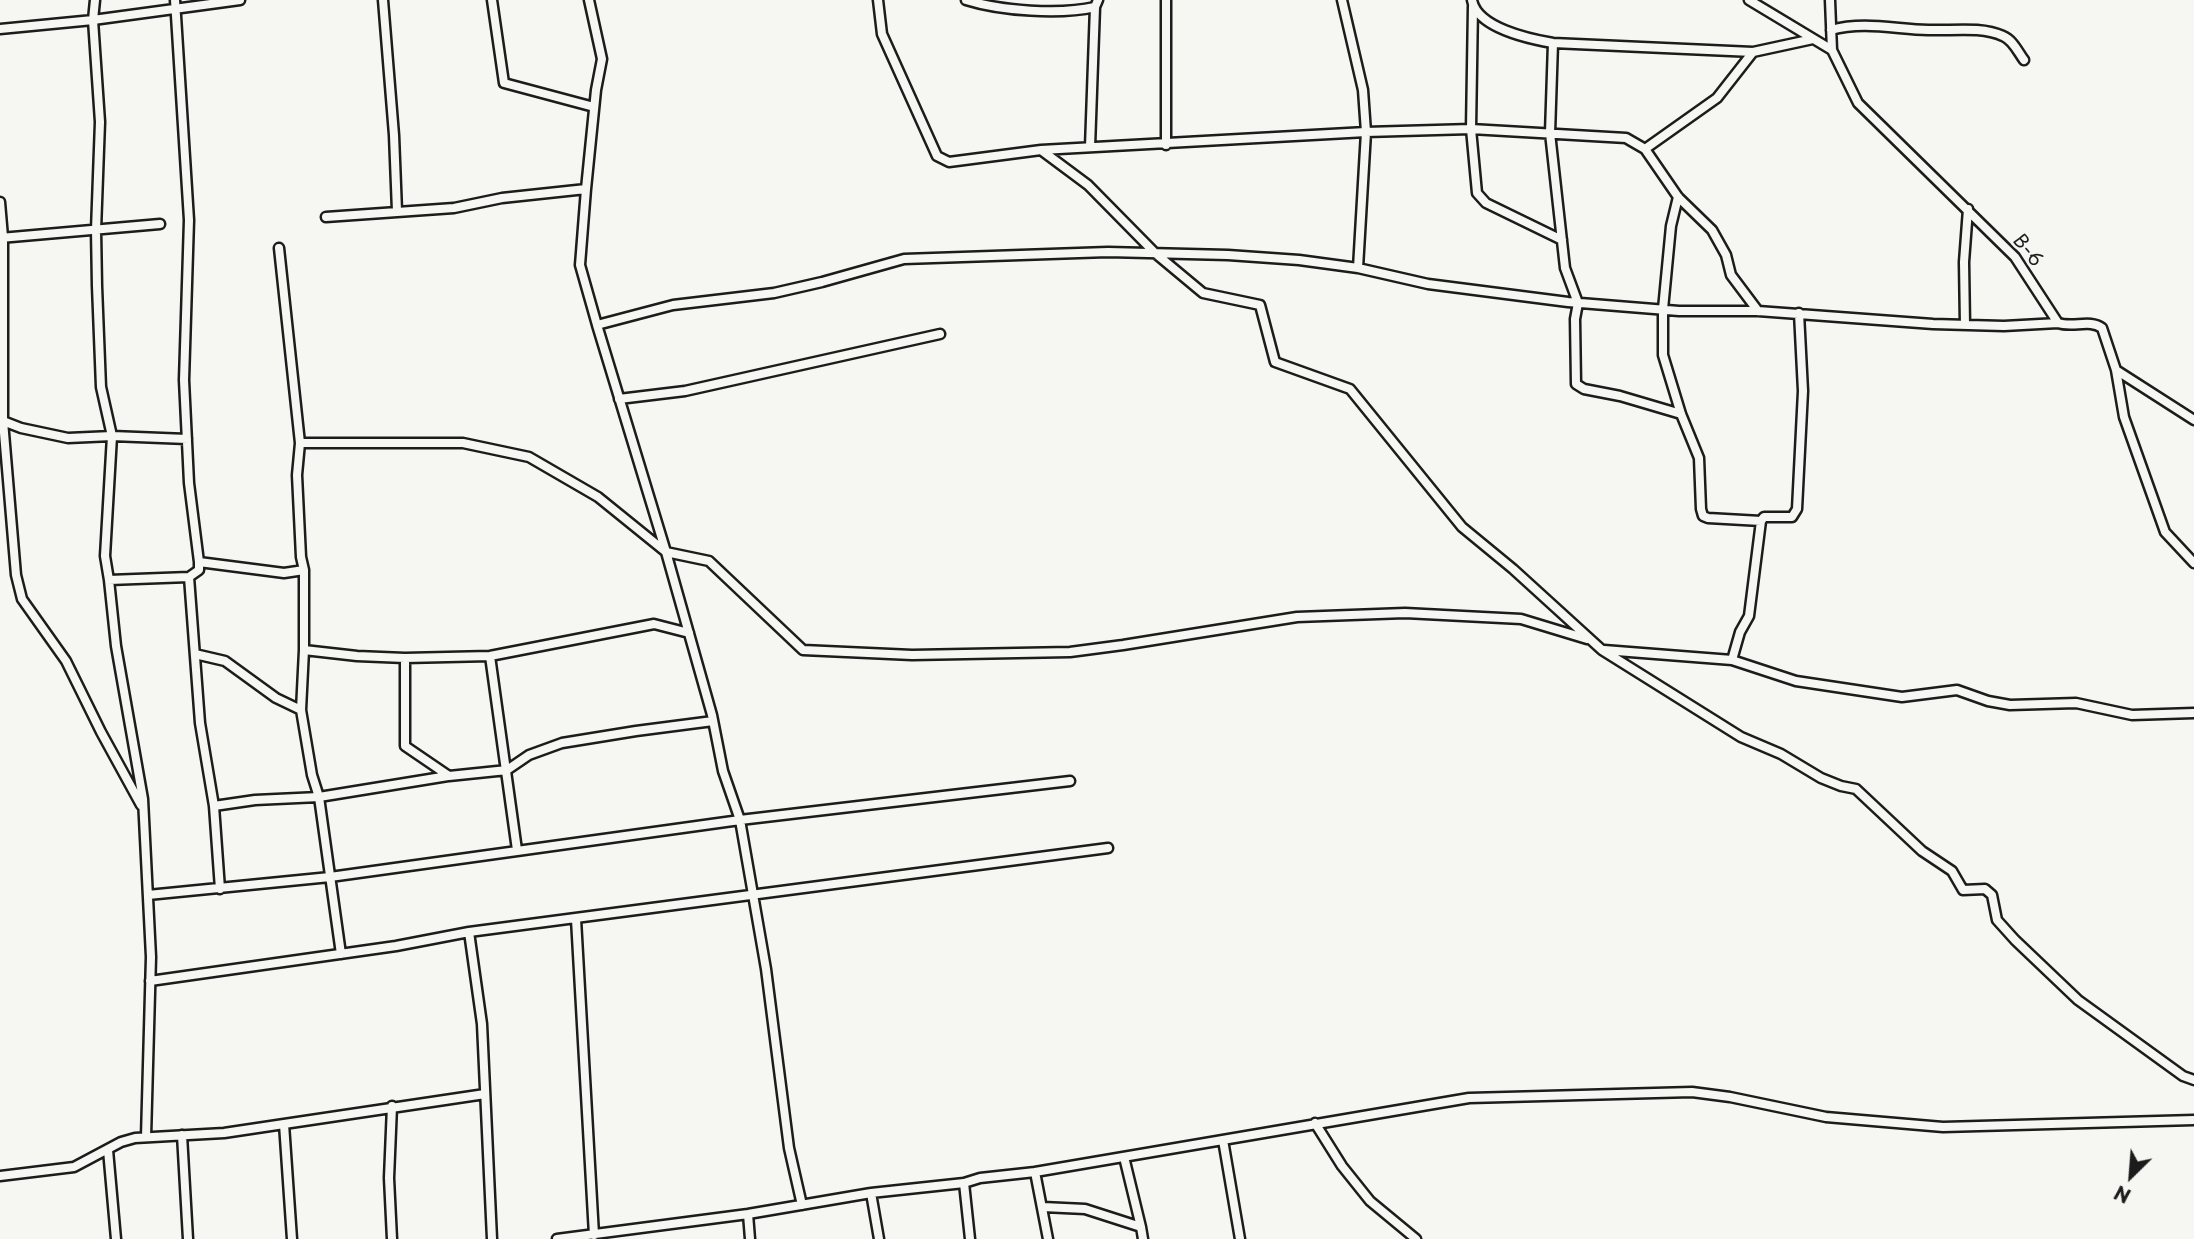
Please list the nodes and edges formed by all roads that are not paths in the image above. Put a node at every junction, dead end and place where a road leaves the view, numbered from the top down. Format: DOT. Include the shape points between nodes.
graph roads {
  1 [pos="87,0"];
  2 [pos="240,0"];
  3 [pos="383,0"];
  4 [pos="492,0"];
  5 [pos="589,0"];
  6 [pos="878,0"];
  7 [pos="966,0"];
  8 [pos="1166,0"];
  9 [pos="1342,0"];
  10 [pos="1749,0"];
  11 [pos="1830,0"];
  12 [pos="1097,3"];
  13 [pos="1473,3"];
  14 [pos="94,4"];
  15 [pos="175,4"];
  16 [pos="93,20"];
  17 [pos="0,29"];
  18 [pos="1831,30"];
  19 [pos="1813,39"];
  20 [pos="1553,43"];
  21 [pos="1832,50"];
  22 [pos="1753,52"];
  23 [pos="2024,60"];
  24 [pos="594,107"];
  25 [pos="1471,129"];
  26 [pos="1366,132"];
  27 [pos="1550,133"];
  28 [pos="1166,145"];
  29 [pos="1090,147"];
  30 [pos="1645,149"];
  31 [pos="1041,150"];
  32 [pos="586,189"];
  33 [pos="1678,197"];
  34 [pos="0,202"];
  35 [pos="1968,209"];
  36 [pos="397,211"];
  37 [pos="326,217"];
  38 [pos="160,224"];
  39 [pos="96,230"];
  40 [pos="2,238"];
  41 [pos="1562,240"];
  42 [pos="279,248"];
  43 [pos="1156,253"];
  44 [pos="1358,268"];
  45 [pos="1578,303"];
  46 [pos="1663,309"];
  47 [pos="1758,311"];
  48 [pos="1799,313"];
  49 [pos="2058,323"];
  50 [pos="1965,324"];
  51 [pos="597,325"];
  52 [pos="940,334"];
  53 [pos="2116,370"];
  54 [pos="619,399"];
  55 [pos="1681,414"];
  56 [pos="2194,420"];
  57 [pos="1,422"];
  58 [pos="112,436"];
  59 [pos="187,439"];
  60 [pos="300,443"];
  61 [pos="1761,521"];
  62 [pos="666,552"];
  63 [pos="199,562"];
  64 [pos="2194,563"];
  65 [pos="304,570"];
  66 [pos="190,577"];
  67 [pos="110,580"];
  68 [pos="689,633"];
  69 [pos="1592,640"];
  70 [pos="304,650"];
  71 [pos="1602,650"];
  72 [pos="195,654"];
  73 [pos="490,656"];
  74 [pos="405,658"];
  75 [pos="1732,660"];
  76 [pos="300,710"];
  77 [pos="2194,713"];
  78 [pos="713,721"];
  79 [pos="507,770"];
  80 [pos="448,776"];
  81 [pos="1070,781"];
  82 [pos="319,797"];
  83 [pos="214,806"];
  84 [pos="143,810"];
  85 [pos="740,820"];
  86 [pos="1108,848"];
  87 [pos="517,850"];
  88 [pos="330,877"];
  89 [pos="220,889"];
  90 [pos="148,895"];
  91 [pos="754,895"];
  92 [pos="576,919"];
  93 [pos="469,932"];
  94 [pos="341,954"];
  95 [pos="150,981"];
  96 [pos="2194,1080"];
  97 [pos="485,1094"];
  98 [pos="392,1106"];
  99 [pos="2194,1120"];
  100 [pos="1315,1123"];
  101 [pos="284,1124"];
  102 [pos="182,1135"];
  103 [pos="146,1137"];
  104 [pos="1223,1140"];
  105 [pos="108,1150"];
  106 [pos="1124,1157"];
  107 [pos="1035,1172"];
  108 [pos="0,1176"];
  109 [pos="964,1183"];
  110 [pos="872,1193"];
  111 [pos="802,1205"];
  112 [pos="1043,1207"];
  113 [pos="748,1214"];
  114 [pos="1141,1227"];
  115 [pos="594,1235"];
  116 [pos="580,1238"];
  117 [pos="116,1239"];
  118 [pos="188,1239"];
  119 [pos="292,1239"];
  120 [pos="392,1239"];
  121 [pos="492,1239"];
  122 [pos="557,1239"];
  123 [pos="750,1239"];
  124 [pos="879,1239"];
  125 [pos="970,1239"];
  126 [pos="1048,1239"];
  127 [pos="1143,1239"];
  128 [pos="1240,1239"];
  129 [pos="1416,1239"];
  1 -- 14 [label="street"];
  2 -- 15 [label="street"];
  3 -- 36 [label="street"];
  4 -- 24 [label="street" via="505,83"];
  5 -- 24 [label="street" via="602,59"];
  6 -- 31 [label="street" via="882,34 937,156 949,162"];
  7 -- 12 [label="street" via="988,7 1032,10 1078,11"];
  8 -- 28 [label="street"];
  9 -- 26 [label="street" via="1363,90"];
  10 -- 19 [label="street"];
  11 -- 18 [label="street"];
  12 -- 29 [label="street"];
  13 -- 20 [label="street" via="1488,20 1520,37"];
  13 -- 25 [label="street"];
  14 -- 16 [label="street"];
  15 -- 16 [label="street"];
  15 -- 59 [label="street" via="189,220 184,338"];
  16 -- 17 [label="street"];
  16 -- 39 [label="street" via="100,122"];
  18 -- 21 [label="street"];
  18 -- 23 [label="street" via="1875,25 1981,30 2004,36"];
  19 -- 21 [label="street"];
  19 -- 22 [label="street"];
  20 -- 22 [label="street"];
  20 -- 27 [label="street"];
  21 -- 35 [label="street, B-6" via="1858,103"];
  22 -- 30 [label="street" via="1717,98"];
  24 -- 32 [label="street"];
  25 -- 26 [label="street"];
  25 -- 27 [label="street"];
  25 -- 41 [label="street" via="1479,197"];
  26 -- 28 [label="street"];
  26 -- 44 [label="street"];
  27 -- 30 [label="street" via="1626,138"];
  27 -- 41 [label="street"];
  28 -- 29 [label="street"];
  29 -- 31 [label="street"];
  30 -- 33 [label="street"];
  31 -- 43 [label="street" via="1088,185"];
  32 -- 36 [label="street" via="454,208"];
  32 -- 51 [label="street" via="580,264"];
  33 -- 46 [label="street"];
  33 -- 47 [label="street" via="1712,230 1731,275"];
  34 -- 40 [label="street"];
  35 -- 49 [label="street, B-6" via="2015,257"];
  35 -- 50 [label="street"];
  36 -- 37 [label="street"];
  38 -- 39 [label="street"];
  39 -- 40 [label="street"];
  39 -- 58 [label="street" via="101,387"];
  40 -- 57 [label="street"];
  41 -- 45 [label="street" via="1565,268"];
  42 -- 60 [label="street"];
  43 -- 44 [label="street" via="1228,254"];
  43 -- 51 [label="street" via="904,258 774,293 673,305"];
  43 -- 69 [label="street" via="1203,293 1260,306 1275,362 1350,389 1462,527"];
  44 -- 45 [label="street" via="1428,284"];
  45 -- 46 [label="street"];
  45 -- 55 [label="street" via="1578,387"];
  46 -- 47 [label="street"];
  46 -- 55 [label="street" via="1663,355"];
  47 -- 48 [label="street"];
  48 -- 50 [label="street"];
  48 -- 61 [label="street" via="1803,391 1797,509 1792,517 1764,517"];
  49 -- 50 [label="street"];
  49 -- 53 [label="street" via="2102,328"];
  51 -- 54 [label="street"];
  52 -- 54 [label="street" via="685,391"];
  53 -- 56 [label="street"];
  53 -- 64 [label="street" via="2124,417 2165,532"];
  54 -- 62 [label="street"];
  55 -- 61 [label="street" via="1699,458 1703,516"];
  57 -- 58 [label="street" via="68,438"];
  57 -- 84 [label="street" via="22,599 66,661"];
  58 -- 59 [label="street"];
  58 -- 67 [label="street" via="105,556"];
  59 -- 63 [label="street"];
  60 -- 62 [label="street" via="464,443 529,457 598,497"];
  60 -- 65 [label="street" via="297,475"];
  61 -- 75 [label="street" via="1749,616"];
  62 -- 68 [label="street"];
  62 -- 69 [label="street" via="709,561 803,650 912,655 1070,652 1297,617 1405,613 1521,618"];
  63 -- 65 [label="street" via="284,573"];
  63 -- 66 [label="street" via="199,570"];
  65 -- 70 [label="street"];
  66 -- 67 [label="street"];
  66 -- 72 [label="street"];
  67 -- 84 [label="street"];
  68 -- 73 [label="street" via="654,624"];
  68 -- 78 [label="street"];
  69 -- 71 [label="street"];
  70 -- 74 [label="street"];
  70 -- 76 [label="street"];
  71 -- 75 [label="street"];
  71 -- 96 [label="street" via="1741,737 1821,778 1856,789 1922,851 1952,871 1963,890 1985,889 1992,895 1997,920 2078,1000"];
  72 -- 76 [label="street" via="225,661"];
  72 -- 83 [label="street" via="200,723"];
  73 -- 74 [label="street"];
  73 -- 79 [label="street"];
  74 -- 80 [label="street" via="405,746"];
  75 -- 77 [label="street" via="1796,681 1902,697 1957,690 2010,705 2076,703 2132,715"];
  76 -- 82 [label="street"];
  78 -- 79 [label="street" via="562,743 528,755"];
  78 -- 85 [label="street" via="723,771"];
  79 -- 80 [label="street"];
  79 -- 87 [label="street"];
  80 -- 82 [label="street"];
  81 -- 85 [label="street"];
  82 -- 83 [label="street"];
  82 -- 88 [label="street"];
  83 -- 89 [label="street"];
  84 -- 90 [label="street"];
  85 -- 87 [label="street"];
  85 -- 91 [label="street"];
  86 -- 91 [label="street"];
  87 -- 88 [label="street"];
  88 -- 89 [label="street"];
  88 -- 94 [label="street"];
  89 -- 90 [label="street"];
  90 -- 95 [label="street"];
  91 -- 92 [label="street"];
  91 -- 111 [label="street" via="789,1148"];
  92 -- 93 [label="street"];
  92 -- 115 [label="street"];
  93 -- 94 [label="street"];
  93 -- 97 [label="street" via="482,1024"];
  94 -- 95 [label="street"];
  95 -- 103 [label="street"];
  97 -- 98 [label="street"];
  97 -- 121 [label="street"];
  98 -- 101 [label="street"];
  98 -- 120 [label="street"];
  99 -- 100 [label="street" via="1942,1127 1826,1117 1692,1092 1469,1098"];
  100 -- 104 [label="street"];
  100 -- 129 [label="street" via="1370,1201"];
  101 -- 102 [label="street"];
  101 -- 119 [label="street"];
  102 -- 103 [label="street"];
  102 -- 118 [label="street"];
  103 -- 105 [label="street"];
  104 -- 106 [label="street"];
  104 -- 128 [label="street"];
  105 -- 108 [label="street" via="74,1167"];
  105 -- 117 [label="street"];
  106 -- 107 [label="street"];
  106 -- 114 [label="street"];
  107 -- 109 [label="street"];
  107 -- 112 [label="street"];
  109 -- 110 [label="street"];
  109 -- 125 [label="street"];
  110 -- 111 [label="street"];
  110 -- 124 [label="street"];
  111 -- 113 [label="street"];
  112 -- 114 [label="street" via="1085,1209"];
  112 -- 126 [label="street"];
  113 -- 115 [label="street"];
  113 -- 123 [label="street"];
  114 -- 127 [label="street"];
  115 -- 116 [label="street"];
  116 -- 122 [label="street"];
}
